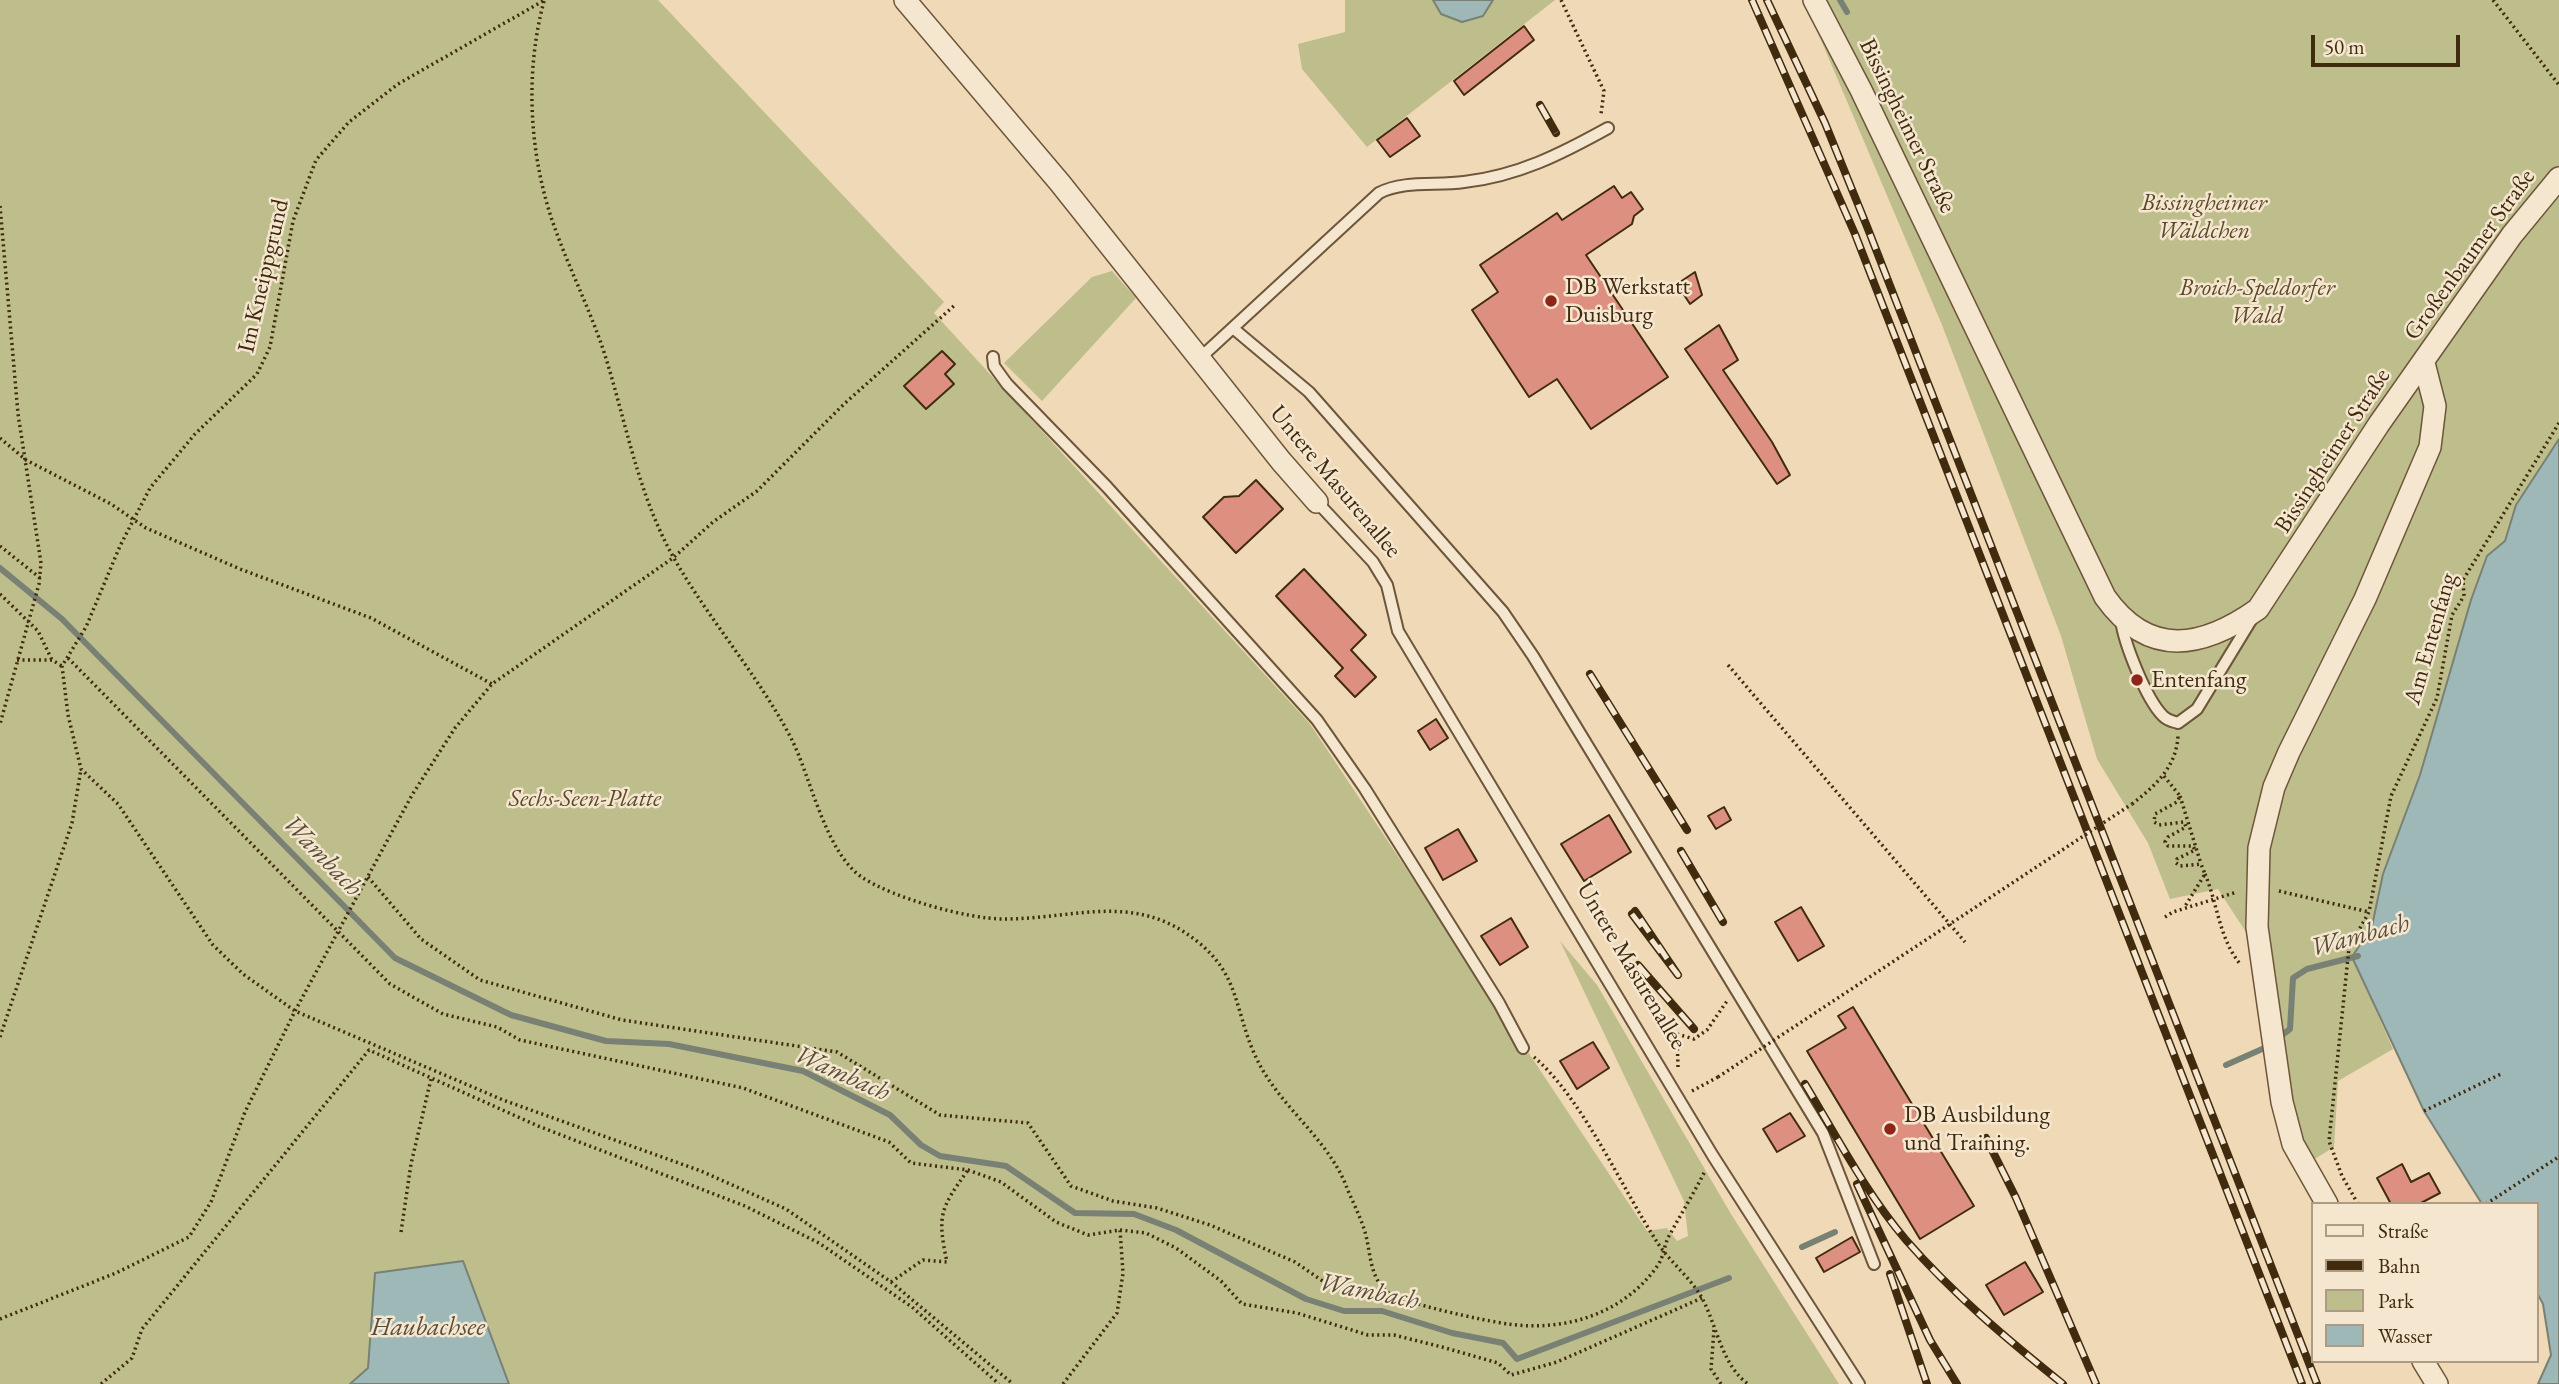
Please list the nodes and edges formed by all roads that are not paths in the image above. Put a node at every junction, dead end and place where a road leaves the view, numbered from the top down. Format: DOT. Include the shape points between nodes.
graph roads {
  1 [pos="905,0"];
  2 [pos="1814,0"];
  3 [pos="1608,128"];
  4 [pos="2559,178"];
  5 [pos="1234,329"];
  6 [pos="993,358"];
  7 [pos="1199,359"];
  8 [pos="2424,363"];
  9 [pos="1317,502"];
  10 [pos="2258,609"];
  11 [pos="2121,620"];
  12 [pos="1523,1048"];
  13 [pos="2326,1202"];
  14 [pos="1874,1264"];
  15 [pos="2424,1363"];
  16 [pos="1859,1384"];
  17 [pos="2437,1384"];
  1 -- 7 [label="street, Untere Masurenallee" via="1060,183"];
  2 -- 11 [label="street, Bissingheimer Straße" via="2105,597"];
  3 -- 5 [label="lane" via="1518,172 1379,192"];
  4 -- 8 [label="street, Großenbaumer Straße" via="2512,234"];
  5 -- 7 [label="lane"];
  5 -- 14 [label="lane" via="1309,393 1503,612 1823,1133"];
  6 -- 12 [label="lane" via="1007,384 1107,487 1317,720 1500,1003"];
  7 -- 9 [label="street, Untere Masurenallee"];
  8 -- 10 [label="street, Bissingheimer Straße"];
  8 -- 13 [label="street, Bissingheimer Straße" via="2435,406 2430,447 2365,599 2274,787 2259,849 2256,886 2262,968 2282,1102 2293,1144"];
  9 -- 16 [label="lane, Untere Masurenallee" via="1373,562 1387,584 1398,631 1713,1156"];
  10 -- 11 [label="street, Bissingheimer Straße" via="2229,630 2201,639 2169,640"];
  10 -- 11 [label="lane" via="2197,709 2178,723 2166,720 2157,709 2123,636"];
  15 -- 17 [label="street"];
}
